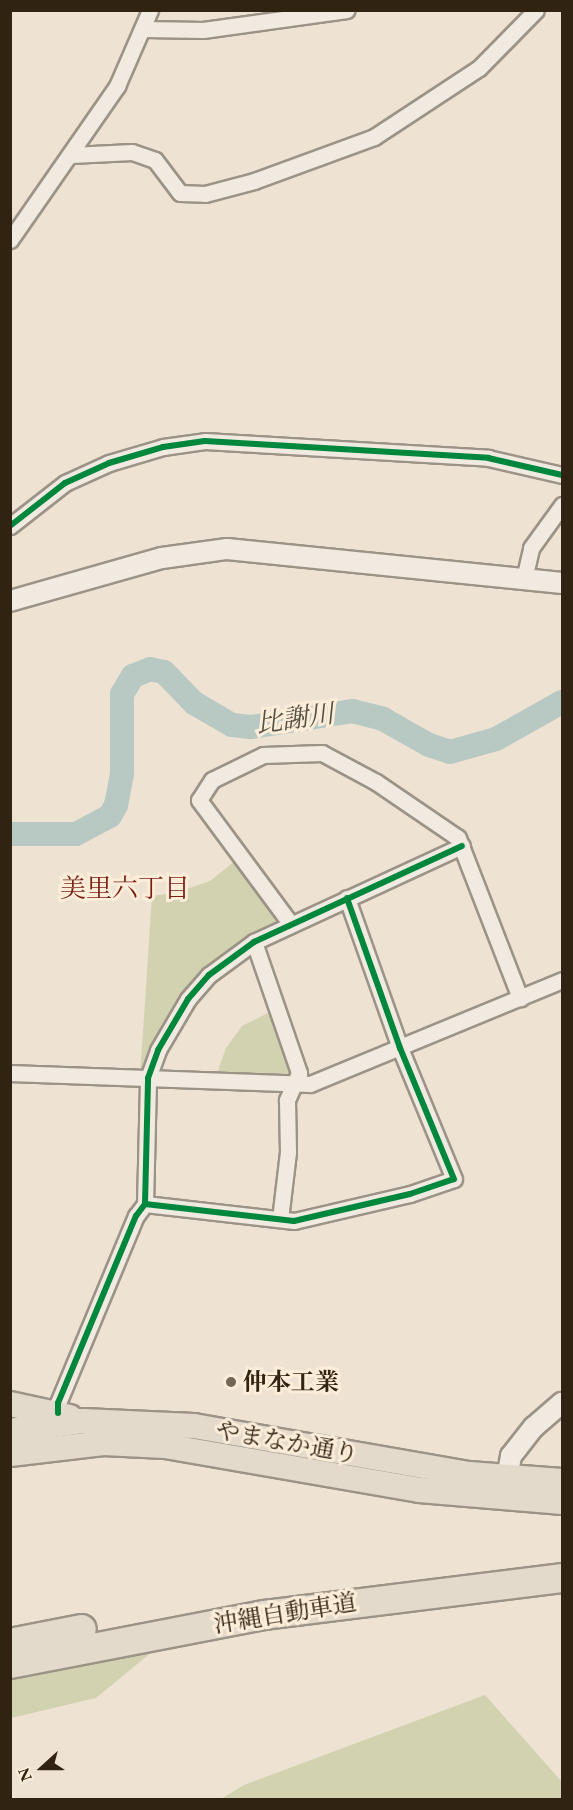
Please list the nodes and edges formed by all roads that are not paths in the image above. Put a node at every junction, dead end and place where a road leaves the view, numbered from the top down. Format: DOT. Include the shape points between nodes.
graph roads {
  1 [pos="150,10"];
  2 [pos="347,10"];
  3 [pos="536,10"];
  4 [pos="145,29"];
  5 [pos="71,155"];
  6 [pos="10,240"];
  7 [pos="562,475"];
  8 [pos="562,505"];
  9 [pos="10,526"];
  10 [pos="524,579"];
  11 [pos="562,583"];
  12 [pos="10,601"];
  13 [pos="462,846"];
  14 [pos="346,898"];
  15 [pos="290,923"];
  16 [pos="254,942"];
  17 [pos="562,980"];
  18 [pos="520,998"];
  19 [pos="400,1048"];
  20 [pos="10,1073"];
  21 [pos="148,1078"];
  22 [pos="297,1082"];
  23 [pos="145,1204"];
  24 [pos="280,1219"];
  25 [pos="562,1403"];
  26 [pos="10,1404"];
  27 [pos="58,1413"];
  28 [pos="84,1421"];
  29 [pos="10,1431"];
  30 [pos="10,1454"];
  31 [pos="562,1480"];
  32 [pos="505,1489"];
  33 [pos="562,1502"];
  34 [pos="562,1560"];
  35 [pos="562,1578"];
  36 [pos="10,1643"];
  37 [pos="10,1664"];
  1 -- 4 [label="street"];
  2 -- 4 [label="street" via="203,30"];
  3 -- 5 [label="street" via="479,68 374,137 254,181 205,194 180,194 155,160 132,152"];
  4 -- 5 [label="street" via="117,86"];
  5 -- 6 [label="street"];
  7 -- 9 [label="street" via="488,458 205,441 162,447 109,463 65,483"];
  8 -- 10 [label="street" via="531,548"];
  10 -- 11 [label="street"];
  10 -- 12 [label="street" via="227,549 162,558"];
  13 -- 14 [label="street"];
  13 -- 15 [label="street" via="430,817 322,753 276,753 230,769 201,792 199,800"];
  13 -- 18 [label="street"];
  14 -- 15 [label="street"];
  14 -- 19 [label="street"];
  15 -- 16 [label="street"];
  16 -- 21 [label="street" via="209,975 188,999 158,1050"];
  16 -- 22 [label="street" via="294,1055"];
  17 -- 18 [label="street"];
  18 -- 19 [label="street"];
  19 -- 22 [label="street" via="310,1084"];
  19 -- 24 [label="street" via="454,1179 315,1218"];
  20 -- 21 [label="street"];
  21 -- 22 [label="street"];
  21 -- 23 [label="street"];
  22 -- 24 [label="street" via="287,1100 288,1152"];
  23 -- 24 [label="street"];
  23 -- 27 [label="street" via="136,1216 58,1403"];
  25 -- 32 [label="street" via="534,1427 511,1456"];
  26 -- 27 [label="main road"];
  27 -- 28 [label="main road"];
  28 -- 29 [label="main road, やまなか通り"];
  28 -- 32 [label="main road, やまなか通り" via="195,1426"];
  30 -- 32 [label="main road, やまなか通り" via="103,1443 165,1446 419,1490"];
  31 -- 32 [label="main road, やまなか通り"];
  32 -- 33 [label="main road, やまなか通り"];
  34 -- 36 [label="highway, 沖縄自動車道" via="188,1609"];
  35 -- 37 [label="highway, 沖縄自動車道" via="265,1615"];
}
